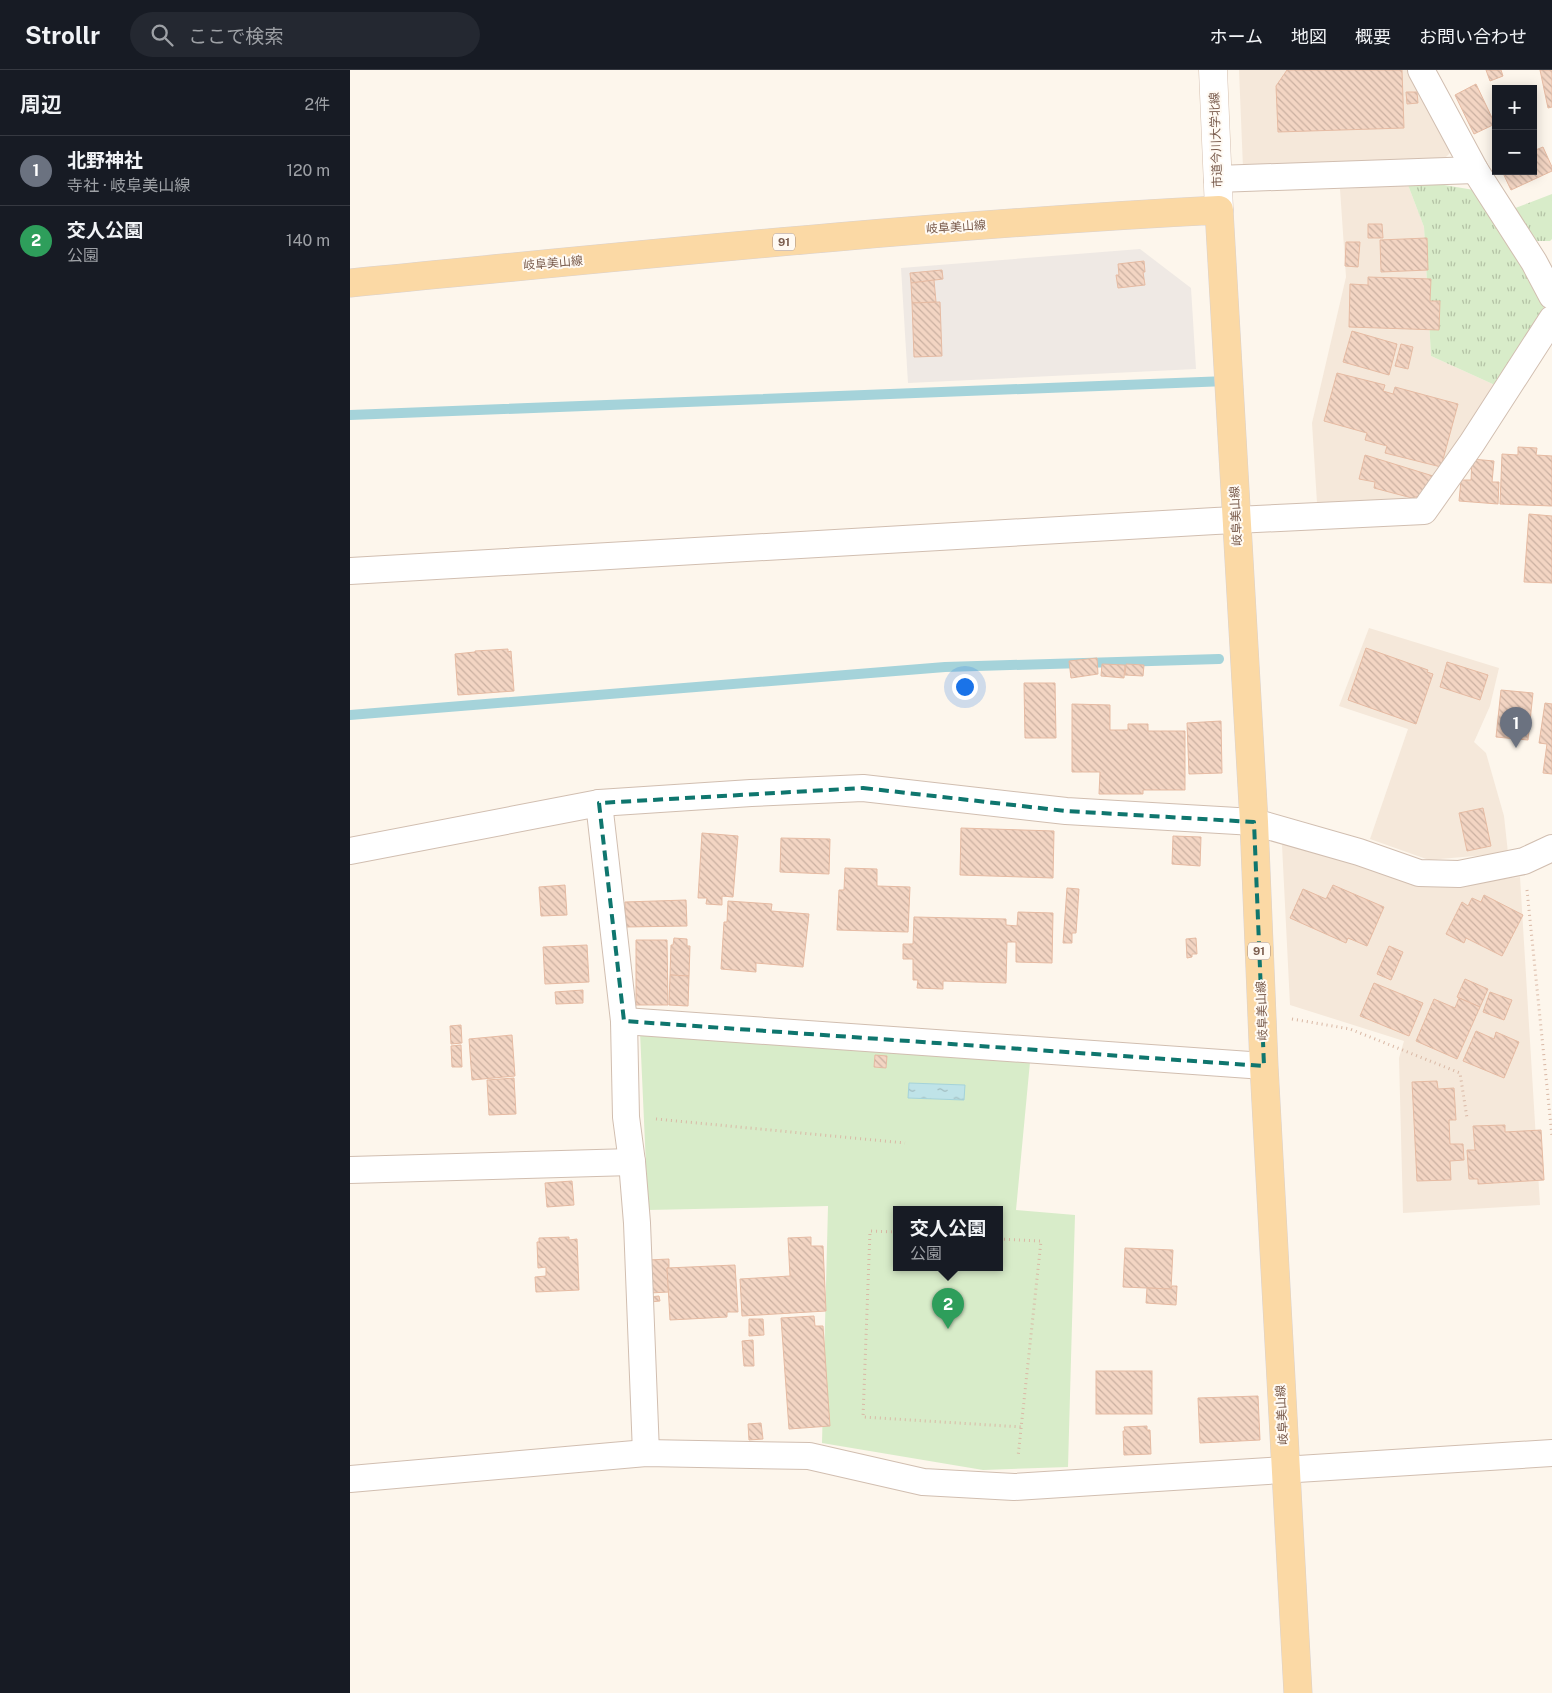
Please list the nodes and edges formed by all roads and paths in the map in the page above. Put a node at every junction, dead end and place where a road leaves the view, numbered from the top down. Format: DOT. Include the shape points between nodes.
graph roads {
  1 [pos="1213,70"];
  2 [pos="1420,70"];
  3 [pos="1475,170"];
  4 [pos="1217,179"];
  5 [pos="1219,210"];
  6 [pos="1543,256"];
  7 [pos="350,283"];
  8 [pos="1552,296"];
  9 [pos="1552,319"];
  10 [pos="1237,520"];
  11 [pos="350,571"];
  12 [pos="599,803"];
  13 [pos="1254,822"];
  14 [pos="1552,848"];
  15 [pos="350,851"];
  16 [pos="1524,861"];
  17 [pos="1262,1014"];
  18 [pos="624,1021"];
  19 [pos="1264,1066"];
  20 [pos="626,1116"];
  21 [pos="1468,1118"];
  22 [pos="1552,1136"];
  23 [pos="905,1143"];
  24 [pos="632,1162"];
  25 [pos="350,1170"];
  26 [pos="893,1232"];
  27 [pos="1003,1239"];
  28 [pos="646,1453"];
  29 [pos="1552,1453"];
  30 [pos="1285,1469"];
  31 [pos="350,1479"];
  32 [pos="1298,1693"];
  1 -- 4 [label="street, 市道今川大学北線"];
  2 -- 3 [label="street"];
  3 -- 4 [label="street"];
  3 -- 6 [label="street"];
  4 -- 5 [label="street, 市道今川大学北線"];
  5 -- 7 [label="main road, 岐阜美山線 / 91" via="912,230"];
  5 -- 10 [label="main road, 岐阜美山線 / 91"];
  6 -- 8 [label="street"];
  9 -- 10 [label="street" via="1424,511"];
  10 -- 11 [label="street"];
  10 -- 13 [label="main road, 岐阜美山線 / 91"];
  12 -- 13 [label="street" via="863,788 1066,811"];
  12 -- 15 [label="street"];
  12 -- 18 [label="street"];
  13 -- 16 [label="street" via="1419,873 1459,874"];
  13 -- 17 [label="main road, 岐阜美山線 / 91"];
  14 -- 16 [label="street"];
  16 -- 22 [label="path"];
  17 -- 19 [label="main road, 岐阜美山線 / 91"];
  17 -- 21 [label="path" via="1350,1029 1460,1073"];
  18 -- 19 [label="street"];
  18 -- 20 [label="street"];
  19 -- 30 [label="main road, 岐阜美山線 / 91"];
  20 -- 23 [label="path"];
  20 -- 24 [label="street"];
  24 -- 25 [label="street"];
  24 -- 28 [label="street" via="638,1223"];
  26 -- 27 [label="path" via="870,1231 863,1417 1022,1427 1041,1241"];
  28 -- 30 [label="street" via="809,1456 923,1482 1014,1487"];
  28 -- 31 [label="street"];
  29 -- 30 [label="street"];
  30 -- 32 [label="main road, 岐阜美山線 / 91"];
}
